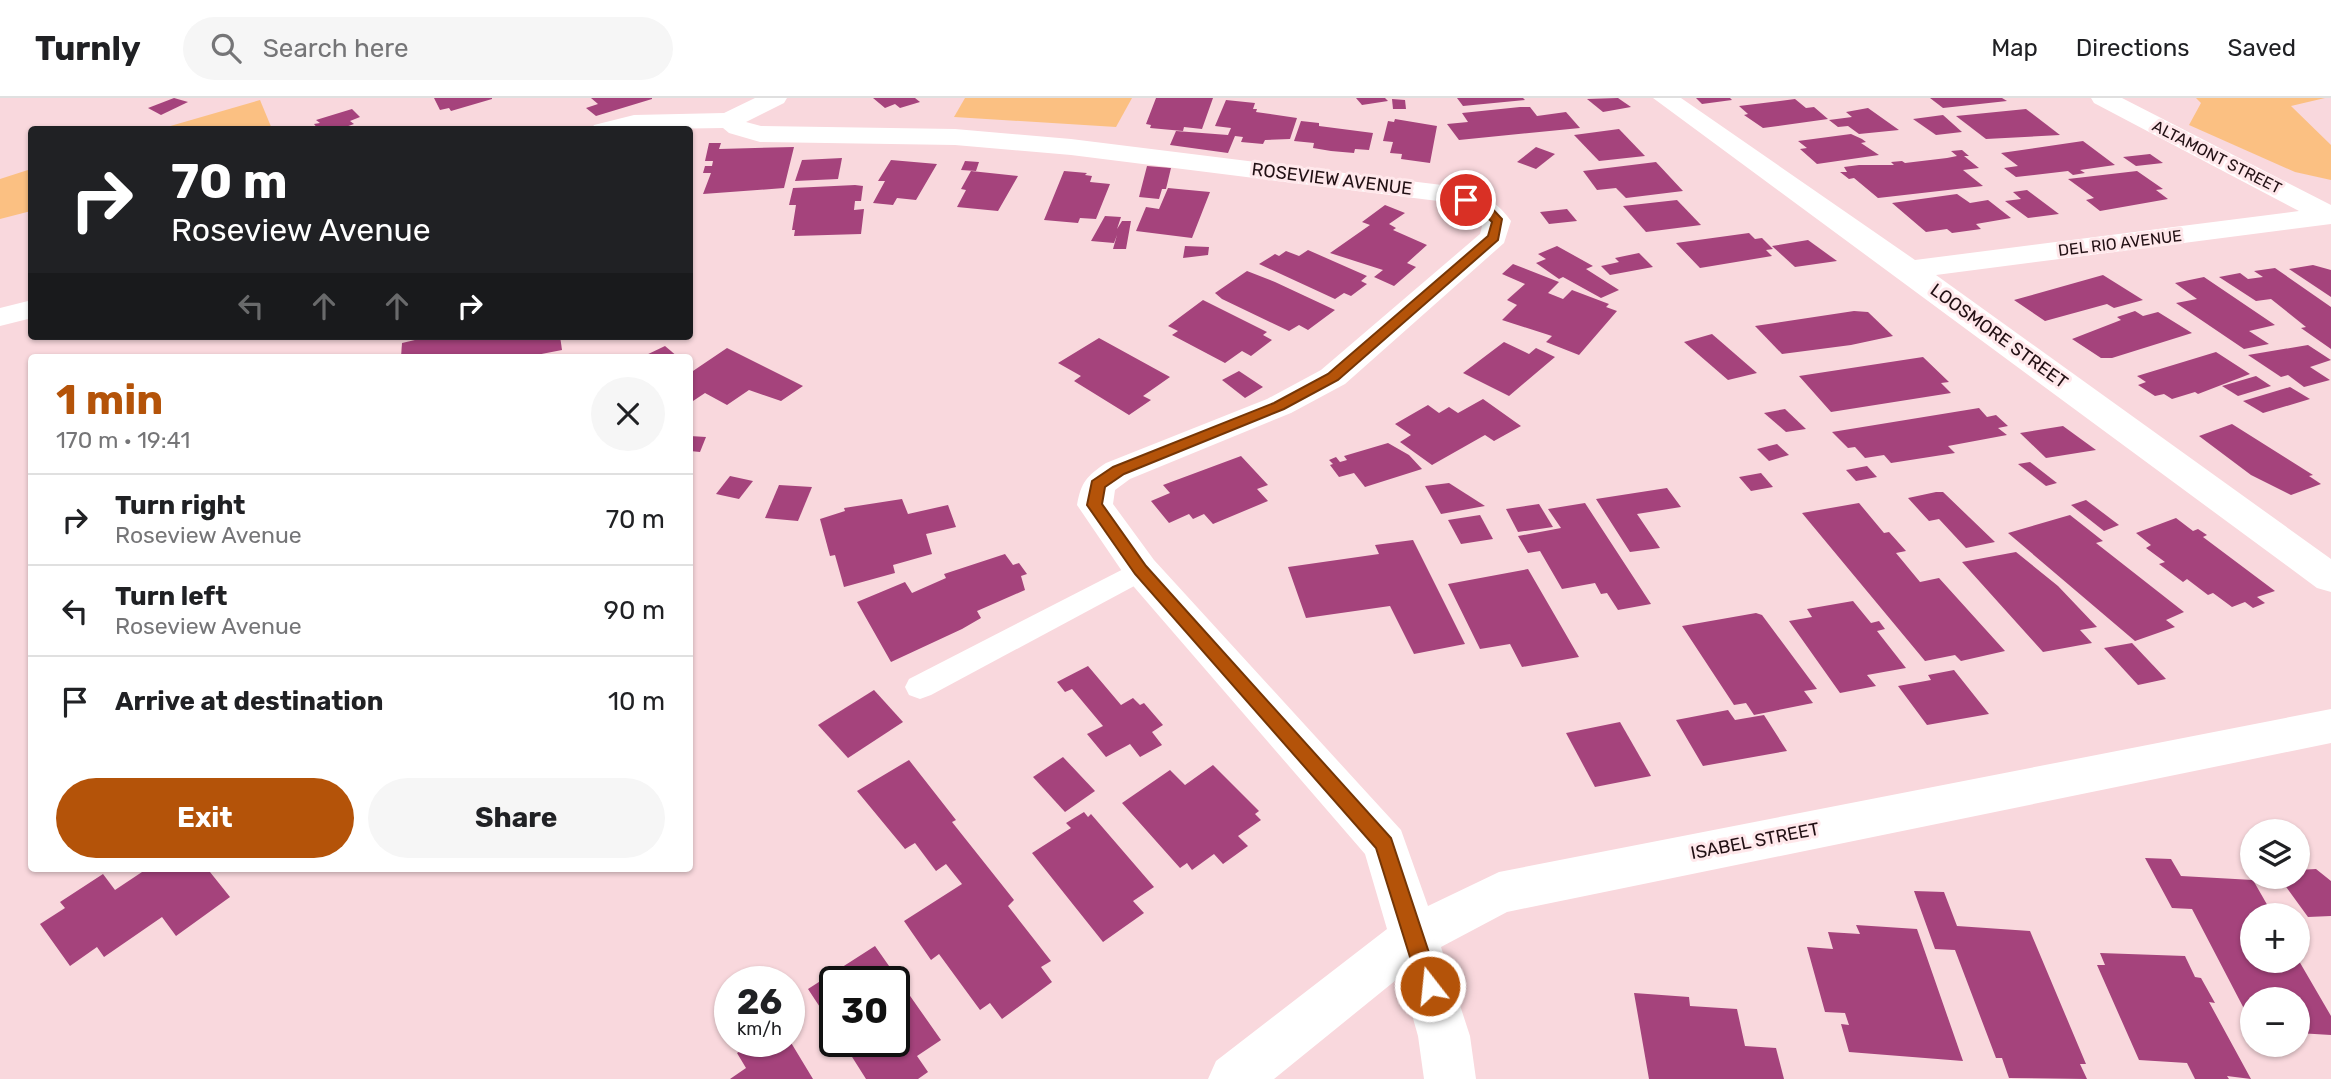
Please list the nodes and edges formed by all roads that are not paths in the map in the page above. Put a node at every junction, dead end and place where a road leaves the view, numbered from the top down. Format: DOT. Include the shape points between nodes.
graph roads {
  1 [pos="775,98"];
  2 [pos="1665,98"];
  3 [pos="2103,98"];
  4 [pos="729,120"];
  5 [pos="621,126"];
  6 [pos="2331,216"];
  7 [pos="1909,270"];
  8 [pos="28,310"];
  9 [pos="0,317"];
  10 [pos="1141,570"];
  11 [pos="2331,578"];
  12 [pos="920,687"];
  13 [pos="2331,726"];
  14 [pos="1415,936"];
  15 [pos="1234,1079"];
  16 [pos="1450,1079"];
  1 -- 4 [label="street"];
  2 -- 7 [label="street, LOOSMORE STREET"];
  3 -- 6 [label="street, ALTAMONT STREET"];
  4 -- 5 [label="street"];
  4 -- 10 [label="street, ROSEVIEW AVENUE" via="738,128 760,134 955,137 1071,147 1450,194 1482,205 1497,221 1494,237 1333,377 1279,406 1118,471 1098,485 1094,505"];
  6 -- 7 [label="street, DEL RIO AVENUE"];
  7 -- 11 [label="street, LOOSMORE STREET"];
  8 -- 9 [label="street"];
  10 -- 12 [label="lane"];
  10 -- 14 [label="street, ROSEVIEW AVENUE" via="1385,844"];
  13 -- 14 [label="street, ISABEL STREET" via="1499,893"];
  14 -- 15 [label="street, ISABEL STREET"];
  14 -- 16 [label="street, ROSEVIEW AVENUE" via="1444,1036"];
}
